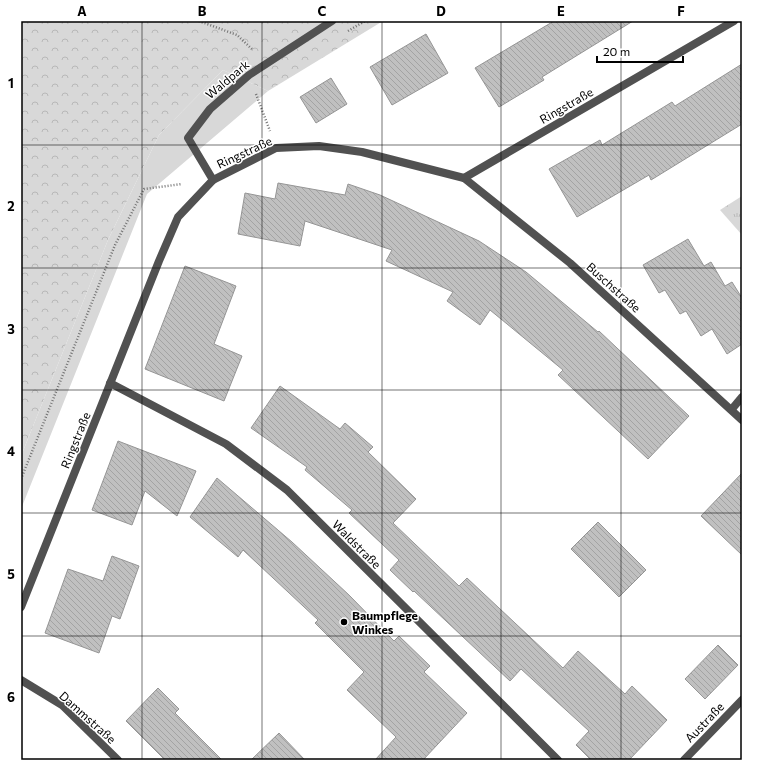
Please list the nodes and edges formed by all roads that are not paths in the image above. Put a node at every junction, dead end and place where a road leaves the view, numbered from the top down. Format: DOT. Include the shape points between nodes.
graph roads {
  1 [pos="332,21"];
  2 [pos="734,21"];
  3 [pos="464,178"];
  4 [pos="213,180"];
  5 [pos="110,383"];
  6 [pos="742,397"];
  7 [pos="732,410"];
  8 [pos="742,420"];
  9 [pos="21,607"];
  10 [pos="21,680"];
  11 [pos="742,700"];
  12 [pos="118,760"];
  13 [pos="558,760"];
  14 [pos="684,760"];
  1 -- 4 [label="street, Waldpark" via="249,75 210,109 188,138"];
  2 -- 3 [label="street, Ringstraße"];
  3 -- 4 [label="street, Ringstraße" via="362,152 320,146 276,148"];
  3 -- 7 [label="street, Buschstraße" via="570,263"];
  4 -- 5 [label="street, Ringstraße" via="178,218"];
  5 -- 9 [label="street, Ringstraße"];
  5 -- 13 [label="street, Waldstraße" via="226,444 287,490"];
  6 -- 7 [label="street"];
  7 -- 8 [label="street, Buschstraße"];
  10 -- 12 [label="street, Dammstraße" via="62,705"];
  11 -- 14 [label="street, Austraße"];
}
